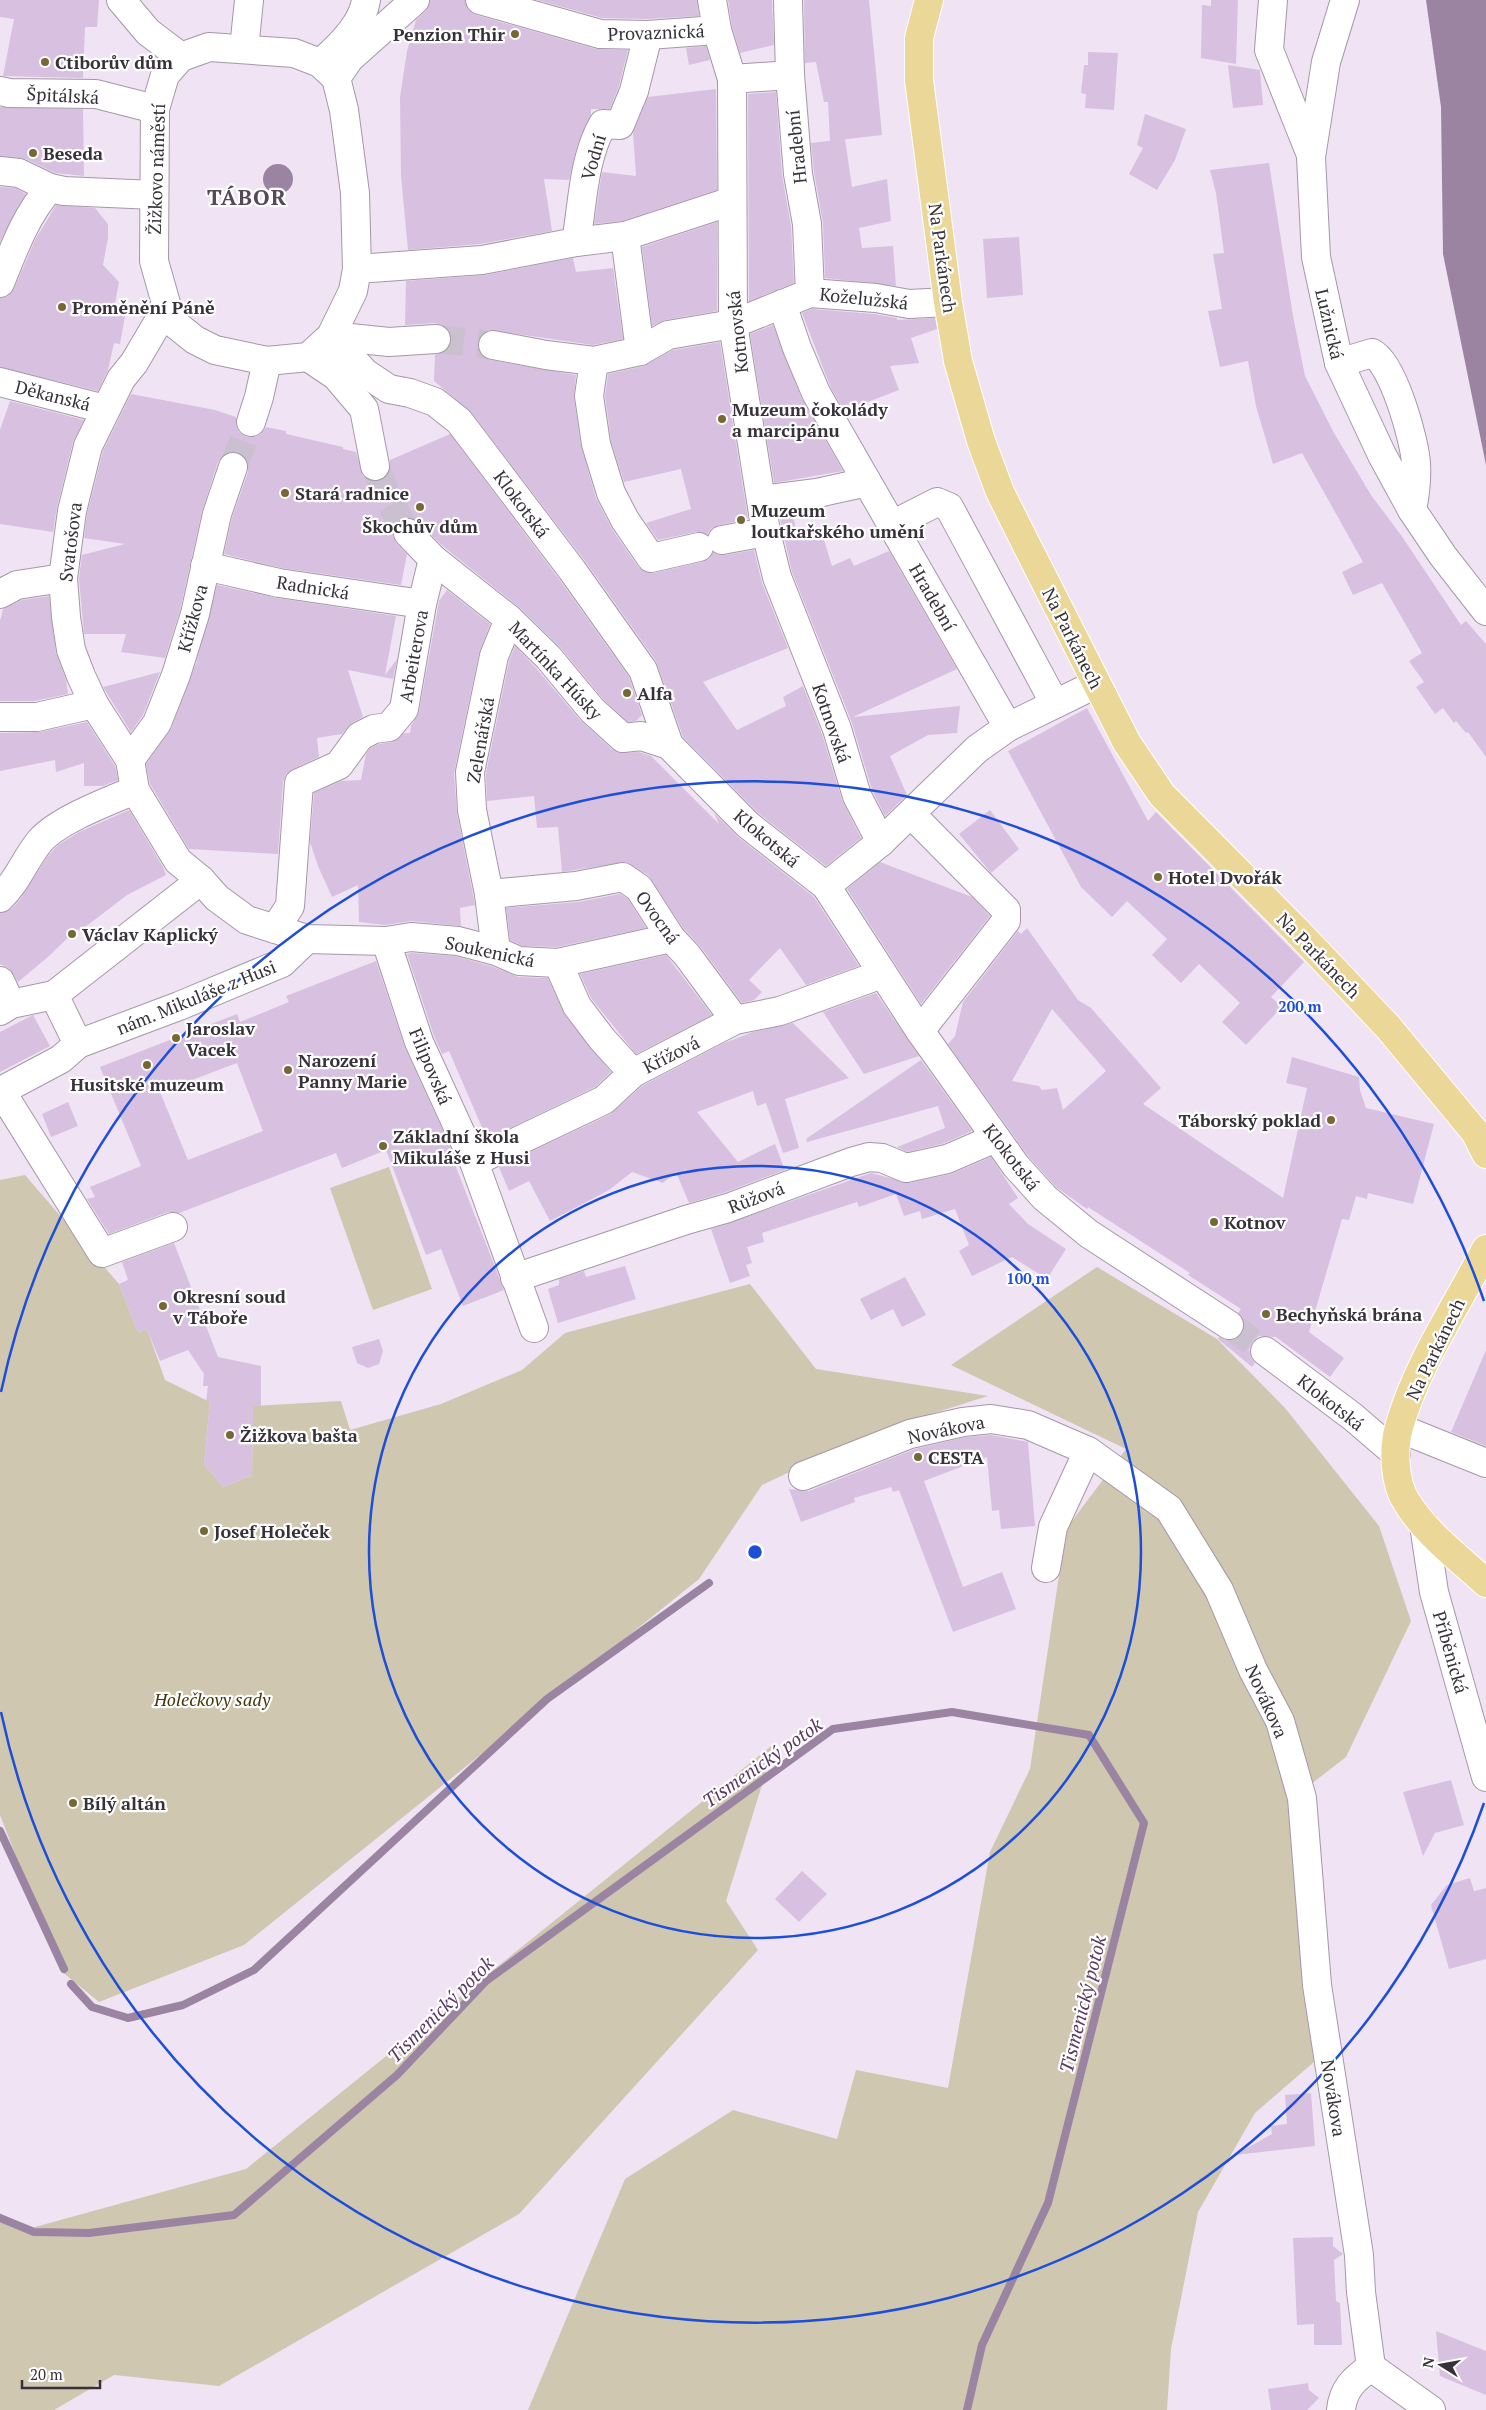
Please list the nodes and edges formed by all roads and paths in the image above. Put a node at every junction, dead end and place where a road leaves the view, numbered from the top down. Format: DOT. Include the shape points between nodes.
graph roads {
  1 [pos="121,0"];
  2 [pos="249,0"];
  3 [pos="366,0"];
  4 [pos="415,0"];
  5 [pos="480,0"];
  6 [pos="712,0"];
  7 [pos="788,0"];
  8 [pos="928,0"];
  9 [pos="1253,0"];
  10 [pos="1273,0"];
  11 [pos="1345,0"];
  12 [pos="717,30"];
  13 [pos="648,35"];
  14 [pos="244,50"];
  15 [pos="1269,50"];
  16 [pos="181,57"];
  17 [pos="328,71"];
  18 [pos="790,74"];
  19 [pos="732,79"];
  20 [pos="0,90"];
  21 [pos="155,108"];
  22 [pos="1311,157"];
  23 [pos="0,171"];
  24 [pos="50,188"];
  25 [pos="154,195"];
  26 [pos="732,201"];
  27 [pos="625,236"];
  28 [pos="576,242"];
  29 [pos="357,269"];
  30 [pos="0,283"];
  31 [pos="810,292"];
  32 [pos="948,302"];
  33 [pos="782,304"];
  34 [pos="167,307"];
  35 [pos="733,324"];
  36 [pos="331,336"];
  37 [pos="436,339"];
  38 [pos="493,344"];
  39 [pos="640,352"];
  40 [pos="308,357"];
  41 [pos="267,361"];
  42 [pos="594,361"];
  43 [pos="1339,363"];
  44 [pos="0,382"];
  45 [pos="105,408"];
  46 [pos="251,422"];
  47 [pos="375,466"];
  48 [pos="233,467"];
  49 [pos="867,482"];
  50 [pos="761,500"];
  51 [pos="1412,510"];
  52 [pos="892,525"];
  53 [pos="766,532"];
  54 [pos="408,533"];
  55 [pos="433,559"];
  56 [pos="205,566"];
  57 [pos="63,578"];
  58 [pos="0,594"];
  59 [pos="422,604"];
  60 [pos="1486,611"];
  61 [pos="509,619"];
  62 [pos="1096,684"];
  63 [pos="94,704"];
  64 [pos="1055,704"];
  65 [pos="0,717"];
  66 [pos="1008,727"];
  67 [pos="669,744"];
  68 [pos="130,760"];
  69 [pos="135,790"];
  70 [pos="911,814"];
  71 [pos="881,842"];
  72 [pos="178,861"];
  73 [pos="201,880"];
  74 [pos="826,886"];
  75 [pos="489,894"];
  76 [pos="0,898"];
  77 [pos="275,929"];
  78 [pos="671,938"];
  79 [pos="307,939"];
  80 [pos="377,941"];
  81 [pos="496,951"];
  82 [pos="558,963"];
  83 [pos="882,974"];
  84 [pos="54,994"];
  85 [pos="4,999"];
  86 [pos="735,1020"];
  87 [pos="920,1031"];
  88 [pos="78,1044"];
  89 [pos="633,1073"];
  90 [pos="996,1138"];
  91 [pos="1486,1154"];
  92 [pos="474,1162"];
  93 [pos="172,1227"];
  94 [pos="1486,1249"];
  95 [pos="515,1278"];
  96 [pos="1228,1325"];
  97 [pos="534,1328"];
  98 [pos="1265,1351"];
  99 [pos="1398,1441"];
  100 [pos="1088,1451"];
  101 [pos="1486,1463"];
  102 [pos="803,1476"];
  103 [pos="1424,1525"];
  104 [pos="1046,1568"];
  105 [pos="1486,1583"];
  106 [pos="1486,1777"];
  107 [pos="1370,2366"];
  108 [pos="1340,2410"];
  109 [pos="1431,2410"];
  1 -- 16 [label="street" via="148,32"];
  2 -- 14 [label="street"];
  3 -- 17 [label="street" via="365,9"];
  4 -- 17 [label="street" via="350,58"];
  5 -- 13 [label="street, Provaznická" via="600,34"];
  6 -- 12 [label="street, Kotnovská"];
  7 -- 18 [label="street, Hradební"];
  8 -- 32 [label="main road, Na Parkánech" via="919,38 919,80"];
  9 -- 15 [label="street" via="1260,45"];
  10 -- 15 [label="street"];
  11 -- 22 [label="street, Lužnická" via="1326,62"];
  12 -- 13 [label="street, Provaznická"];
  12 -- 19 [label="street, Kotnovská"];
  13 -- 28 [label="street, Vodní" via="634,91 620,125 603,124 594,139"];
  14 -- 16 [label="street, Žižkovo náměstí" via="209,47"];
  14 -- 17 [label="street, Žižkovo náměstí" via="294,53"];
  15 -- 22 [label="street"];
  16 -- 21 [label="street, Žižkovo náměstí" via="165,75"];
  17 -- 29 [label="street" via="344,110 355,192"];
  18 -- 19 [label="street"];
  18 -- 31 [label="street, Hradební" via="798,174 807,224"];
  19 -- 26 [label="street, Kotnovská"];
  20 -- 21 [label="street, Špitálská" via="9,93 96,94"];
  21 -- 25 [label="street, Žižkovo náměstí"];
  22 -- 43 [label="street, Lužnická" via="1316,257"];
  23 -- 24 [label="street" via="19,173"];
  24 -- 25 [label="street"];
  24 -- 30 [label="street" via="24,224"];
  25 -- 34 [label="street, Žižkovo náměstí" via="154,261"];
  26 -- 27 [label="street"];
  26 -- 35 [label="street, Kotnovská"];
  27 -- 28 [label="street"];
  27 -- 39 [label="street"];
  28 -- 29 [label="street" via="482,260"];
  29 -- 36 [label="street" via="353,291"];
  31 -- 32 [label="street, Koželužská" via="909,304"];
  31 -- 33 [label="street, Koželužská"];
  32 -- 62 [label="main road, Na Parkánech" via="958,361 981,441 1000,492"];
  33 -- 35 [label="street, Koželužská"];
  33 -- 49 [label="street, Hradební" via="816,393"];
  34 -- 41 [label="street, Žižkovo náměstí" via="175,324 195,340 215,350"];
  34 -- 45 [label="street, Svatošova"];
  35 -- 39 [label="street, Koželužská" via="668,335"];
  35 -- 50 [label="street, Kotnovská"];
  36 -- 37 [label="street" via="389,342"];
  36 -- 40 [label="street"];
  36 -- 67 [label="street, Klokotská" via="365,373 389,389 435,402 459,421 643,670"];
  38 -- 42 [label="street, Koželužská"];
  39 -- 42 [label="street, Koželužská"];
  40 -- 41 [label="street, Žižkovo náměstí"];
  40 -- 47 [label="street" via="336,376 364,409"];
  41 -- 46 [label="street"];
  42 -- 53 [label="street" via="589,396 596,444 611,492 625,520 651,558"];
  43 -- 51 [label="street, Lužnická"];
  43 -- 51 [label="street" via="1372,352 1387,367 1402,405 1416,462"];
  44 -- 45 [label="street, Děkanská"];
  45 -- 57 [label="street, Svatošova" via="88,446 72,511"];
  48 -- 56 [label="street, Křížkova" via="217,514"];
  49 -- 50 [label="street"];
  49 -- 52 [label="street, Hradební"];
  50 -- 53 [label="street, Kotnovská"];
  51 -- 60 [label="street, Lužnická"];
  52 -- 64 [label="street" via="937,502 949,507"];
  52 -- 66 [label="street, Hradební"];
  53 -- 71 [label="street, Kotnovská" via="776,577 837,729 857,796"];
  54 -- 55 [label="street, Martínka Húsky"];
  55 -- 59 [label="street, Arbeiterova"];
  55 -- 61 [label="street, Martínka Húsky"];
  56 -- 59 [label="street, Radnická" via="278,583"];
  56 -- 68 [label="street, Křížkova" via="196,614 157,723"];
  57 -- 58 [label="street" via="17,585"];
  57 -- 63 [label="street, Svatošova" via="72,650"];
  59 -- 77 [label="street, Arbeiterova" via="404,709 396,721 360,736 339,765 299,783 290,906"];
  61 -- 67 [label="street, Martínka Húsky" via="548,657 592,710 623,738 641,736"];
  61 -- 75 [label="street, Zelenářská" via="494,656 470,772 472,810"];
  62 -- 64 [label="street"];
  62 -- 91 [label="main road, Na Parkánech" via="1127,743 1162,795 1388,1027 1476,1132"];
  63 -- 65 [label="street" via="37,717"];
  63 -- 68 [label="street, Svatošova"];
  64 -- 66 [label="street"];
  66 -- 70 [label="street" via="977,749"];
  67 -- 74 [label="street, Klokotská" via="748,825"];
  68 -- 69 [label="street, Svatošova"];
  69 -- 72 [label="street, Svatošova"];
  69 -- 76 [label="street" via="72,818 40,840 15,882"];
  70 -- 71 [label="street"];
  70 -- 87 [label="street" via="1006,910 1006,921"];
  71 -- 74 [label="street"];
  72 -- 73 [label="street, nám. Mikuláše z Husi"];
  73 -- 77 [label="street, nám. Mikuláše z Husi" via="217,898 247,920"];
  73 -- 84 [label="street"];
  74 -- 83 [label="street, Klokotská"];
  75 -- 78 [label="street, Ovocná" via="576,886 623,877 639,888"];
  75 -- 81 [label="street, Zelenářská"];
  77 -- 79 [label="street, nám. Mikuláše z Husi"];
  78 -- 82 [label="street, Soukenická"];
  78 -- 86 [label="street, Ovocná"];
  79 -- 80 [label="street, nám. Mikuláše z Husi"];
  79 -- 88 [label="street, nám. Mikuláše z Husi" via="282,963"];
  80 -- 81 [label="street, Soukenická" via="411,937 458,941"];
  80 -- 92 [label="street, Filipovská"];
  81 -- 82 [label="street, Soukenická" via="519,961"];
  82 -- 89 [label="street" via="577,1006"];
  83 -- 86 [label="street, Křížová" via="780,1011"];
  83 -- 87 [label="street, Klokotská"];
  84 -- 85 [label="street"];
  84 -- 88 [label="street"];
  86 -- 89 [label="street, Křížová"];
  87 -- 90 [label="street, Klokotská"];
  88 -- 93 [label="street, nám. Mikuláše z Husi" via="61,1059 2,1091 102,1253"];
  89 -- 92 [label="street, Křížová" via="604,1100"];
  90 -- 95 [label="street, Růžová" via="947,1159 906,1168 882,1158 869,1157 851,1162 728,1208"];
  90 -- 96 [label="street, Klokotská" via="1045,1198 1089,1234"];
  92 -- 95 [label="street, Filipovská"];
  94 -- 99 [label="main road, Na Parkánech" via="1416,1380"];
  95 -- 97 [label="street, Filipovská"];
  98 -- 99 [label="street, Klokotská" via="1353,1417"];
  99 -- 101 [label="street, Klokotská"];
  99 -- 103 [label="main road" via="1401,1492"];
  100 -- 102 [label="street, Novákova" via="1028,1425 991,1419 910,1434"];
  100 -- 104 [label="street" via="1053,1527"];
  100 -- 107 [label="street, Novákova" via="1169,1510 1219,1590 1253,1670 1280,1721 1302,1798 1317,1985 1359,2254"];
  103 -- 105 [label="main road"];
  103 -- 106 [label="street, Příběnická" via="1434,1592"];
  107 -- 108 [label="street" via="1348,2386"];
  107 -- 109 [label="street"];
}
